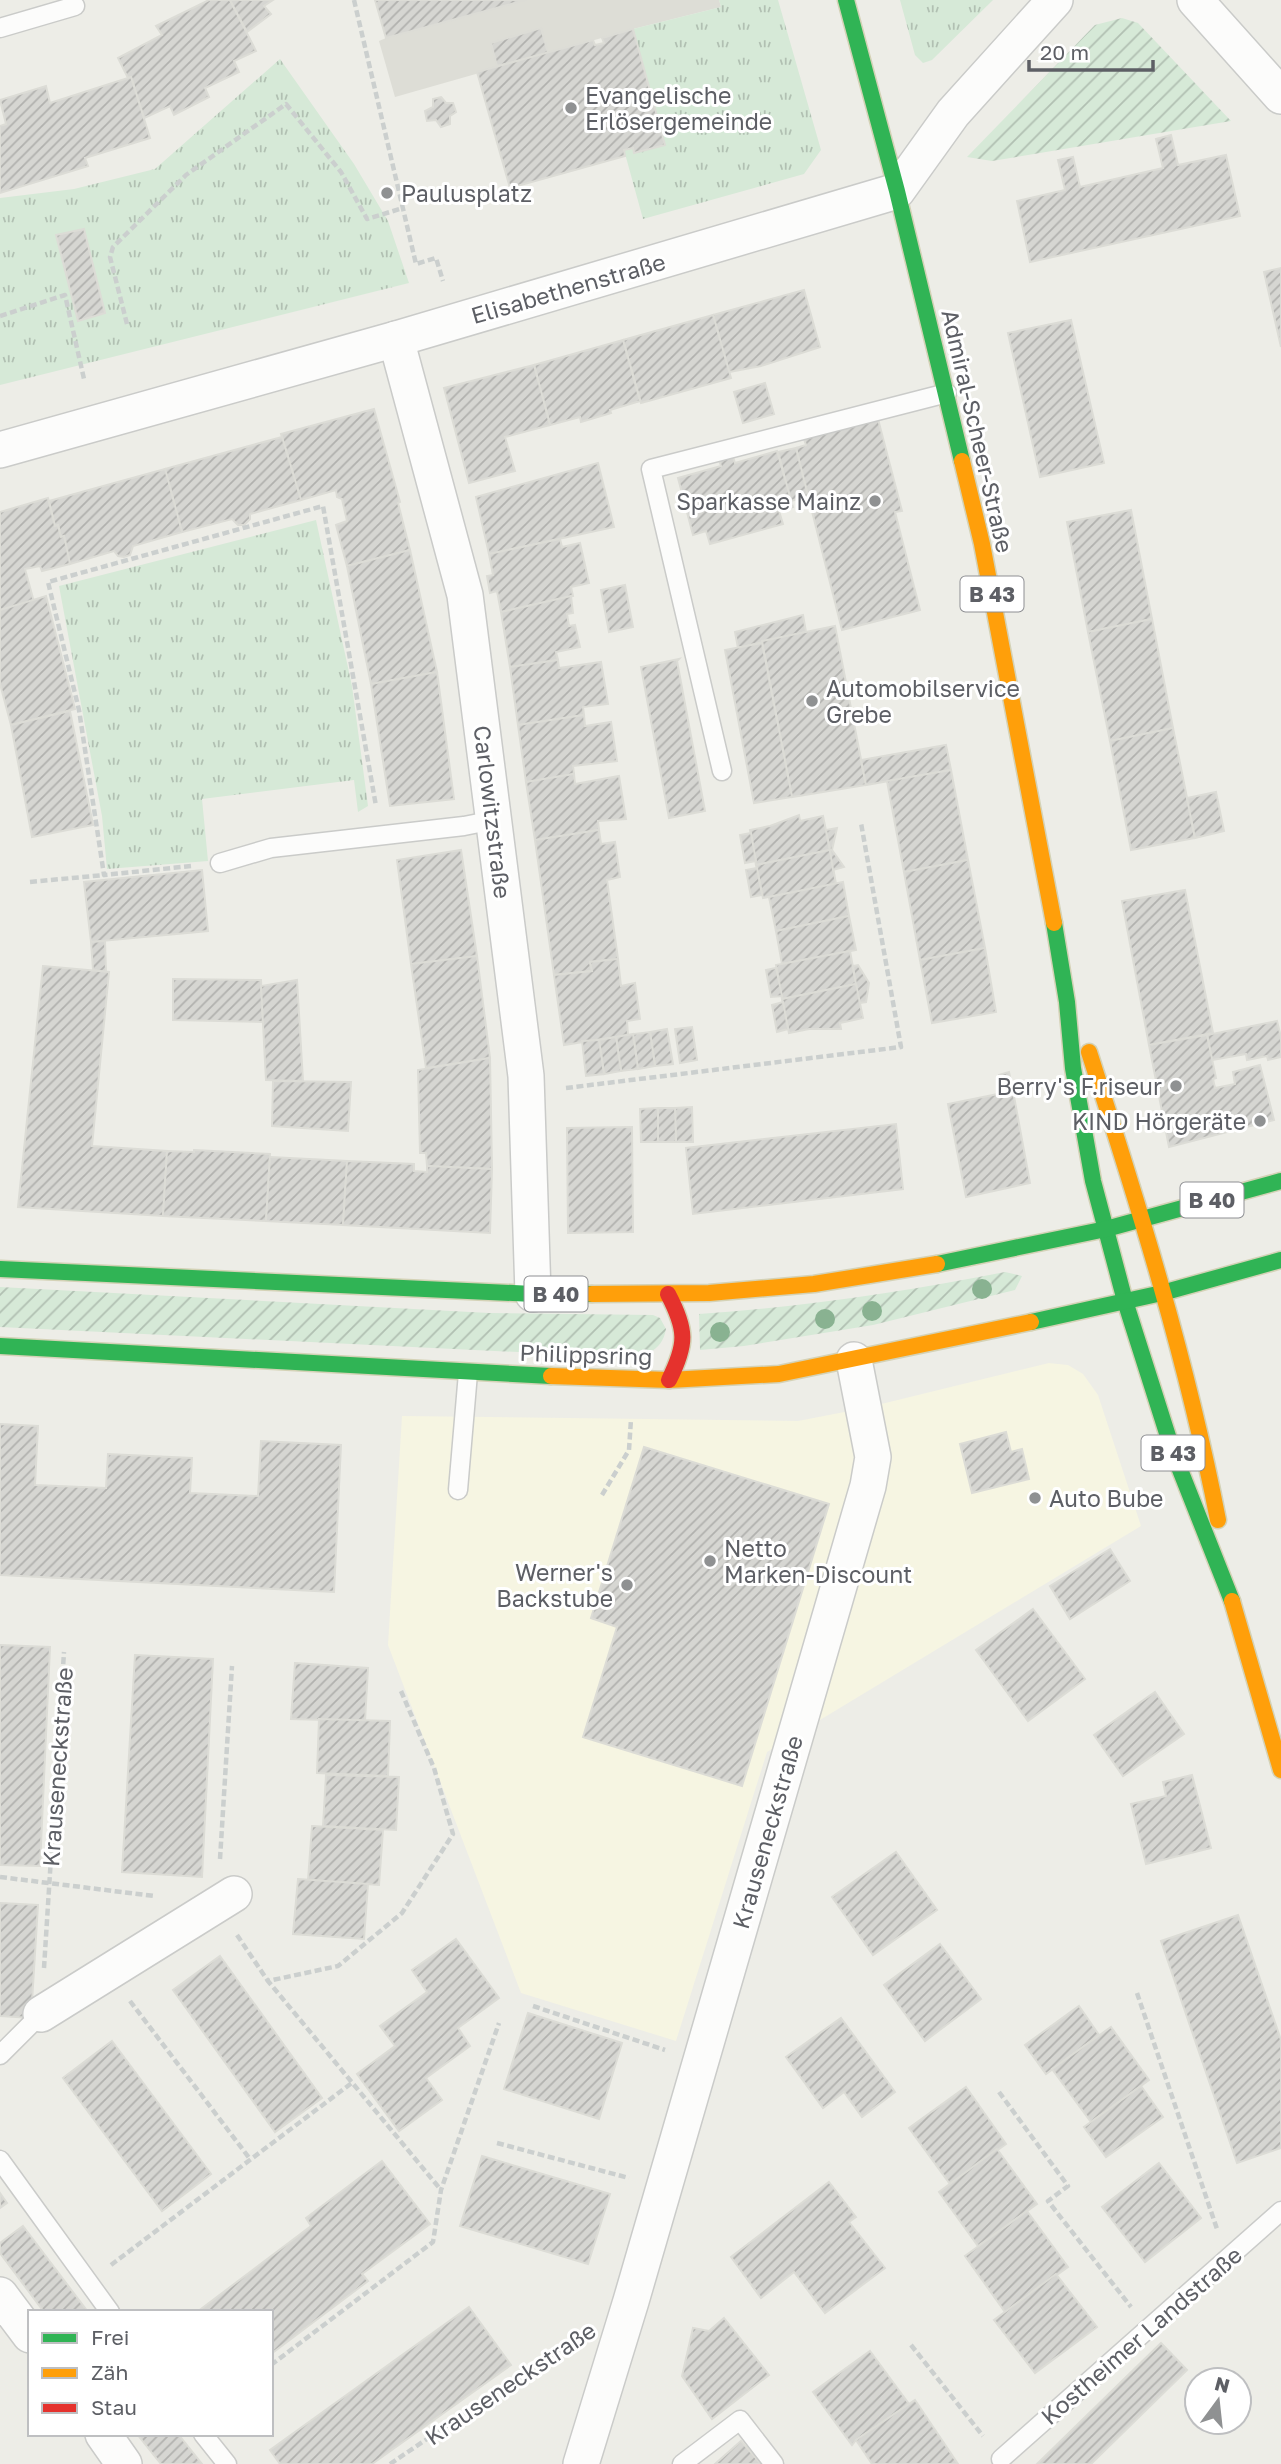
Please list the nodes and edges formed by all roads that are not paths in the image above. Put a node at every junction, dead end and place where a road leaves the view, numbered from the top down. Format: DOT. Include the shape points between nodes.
graph roads {
  1 [pos="846,0"];
  2 [pos="1055,0"];
  3 [pos="1195,0"];
  4 [pos="75,6"];
  5 [pos="0,28"];
  6 [pos="1281,96"];
  7 [pos="897,191"];
  8 [pos="396,339"];
  9 [pos="947,393"];
  10 [pos="0,450"];
  11 [pos="722,771"];
  12 [pos="494,820"];
  13 [pos="220,863"];
  14 [pos="1067,1002"];
  15 [pos="1281,1181"];
  16 [pos="1143,1220"];
  17 [pos="1106,1229"];
  18 [pos="1281,1260"];
  19 [pos="0,1269"];
  20 [pos="1162,1293"];
  21 [pos="533,1294"];
  22 [pos="668,1294"];
  23 [pos="1125,1301"];
  24 [pos="0,1346"];
  25 [pos="854,1360"];
  26 [pos="468,1373"];
  27 [pos="669,1380"];
  28 [pos="458,1490"];
  29 [pos="1232,1601"];
  30 [pos="1281,1770"];
  31 [pos="226,1899"];
  32 [pos="41,2014"];
  33 [pos="0,2055"];
  34 [pos="0,2160"];
  35 [pos="1281,2211"];
  36 [pos="0,2295"];
  37 [pos="108,2310"];
  38 [pos="28,2332"];
  39 [pos="104,2436"];
  40 [pos="205,2436"];
  41 [pos="1001,2459"];
  42 [pos="124,2464"];
  43 [pos="227,2464"];
  44 [pos="581,2464"];
  45 [pos="682,2464"];
  46 [pos="774,2464"];
  1 -- 7 [label="main road, Admiral-Scheer-Straße / B 43"];
  2 -- 7 [label="street" via="953,113"];
  3 -- 6 [label="street"];
  4 -- 5 [label="lane"];
  7 -- 8 [label="street, Elisabethenstraße"];
  7 -- 9 [label="main road, Admiral-Scheer-Straße / B 43"];
  8 -- 10 [label="street, Elisabethenstraße"];
  8 -- 12 [label="street, Carlowitzstraße" via="465,595"];
  9 -- 11 [label="lane" via="651,469"];
  9 -- 14 [label="main road, Admiral-Scheer-Straße / B 43" via="982,544"];
  12 -- 13 [label="lane" via="271,848"];
  12 -- 21 [label="street, Carlowitzstraße" via="527,1093"];
  14 -- 16 [label="main road, Admiral-Scheer-Straße / B 43" via="1089,1052"];
  14 -- 17 [label="main road, Admiral-Scheer-Straße / B 43" via="1082,1127"];
  15 -- 16 [label="main road, B 40"];
  16 -- 17 [label="main road, B 40"];
  16 -- 20 [label="main road, B 43"];
  17 -- 22 [label="main road, B 40" via="814,1284"];
  17 -- 23 [label="main road, B 43"];
  18 -- 20 [label="main road, Philippsring"];
  19 -- 21 [label="main road, B 40"];
  20 -- 23 [label="main road, Philippsring"];
  20 -- 29 [label="main road, B 43" via="1204,1449"];
  21 -- 22 [label="main road, B 40"];
  22 -- 27 [label="main road" via="683,1321 683,1352"];
  23 -- 25 [label="main road, Philippsring"];
  23 -- 29 [label="main road, B 43" via="1173,1452"];
  24 -- 26 [label="main road, Philippsring"];
  25 -- 27 [label="main road, Philippsring" via="779,1374"];
  25 -- 44 [label="street, Krauseneckstraße" via="873,1457 868,1486"];
  26 -- 27 [label="main road, Philippsring"];
  26 -- 28 [label="lane"];
  29 -- 30 [label="main road, B 43"];
  31 -- 32 [label="street"];
  32 -- 33 [label="lane"];
  34 -- 37 [label="lane"];
  35 -- 41 [label="lane, Kostheimer Landstraße"];
  36 -- 38 [label="street"];
  39 -- 42 [label="street"];
  40 -- 43 [label="lane"];
  45 -- 46 [label="lane" via="740,2420"];
}
